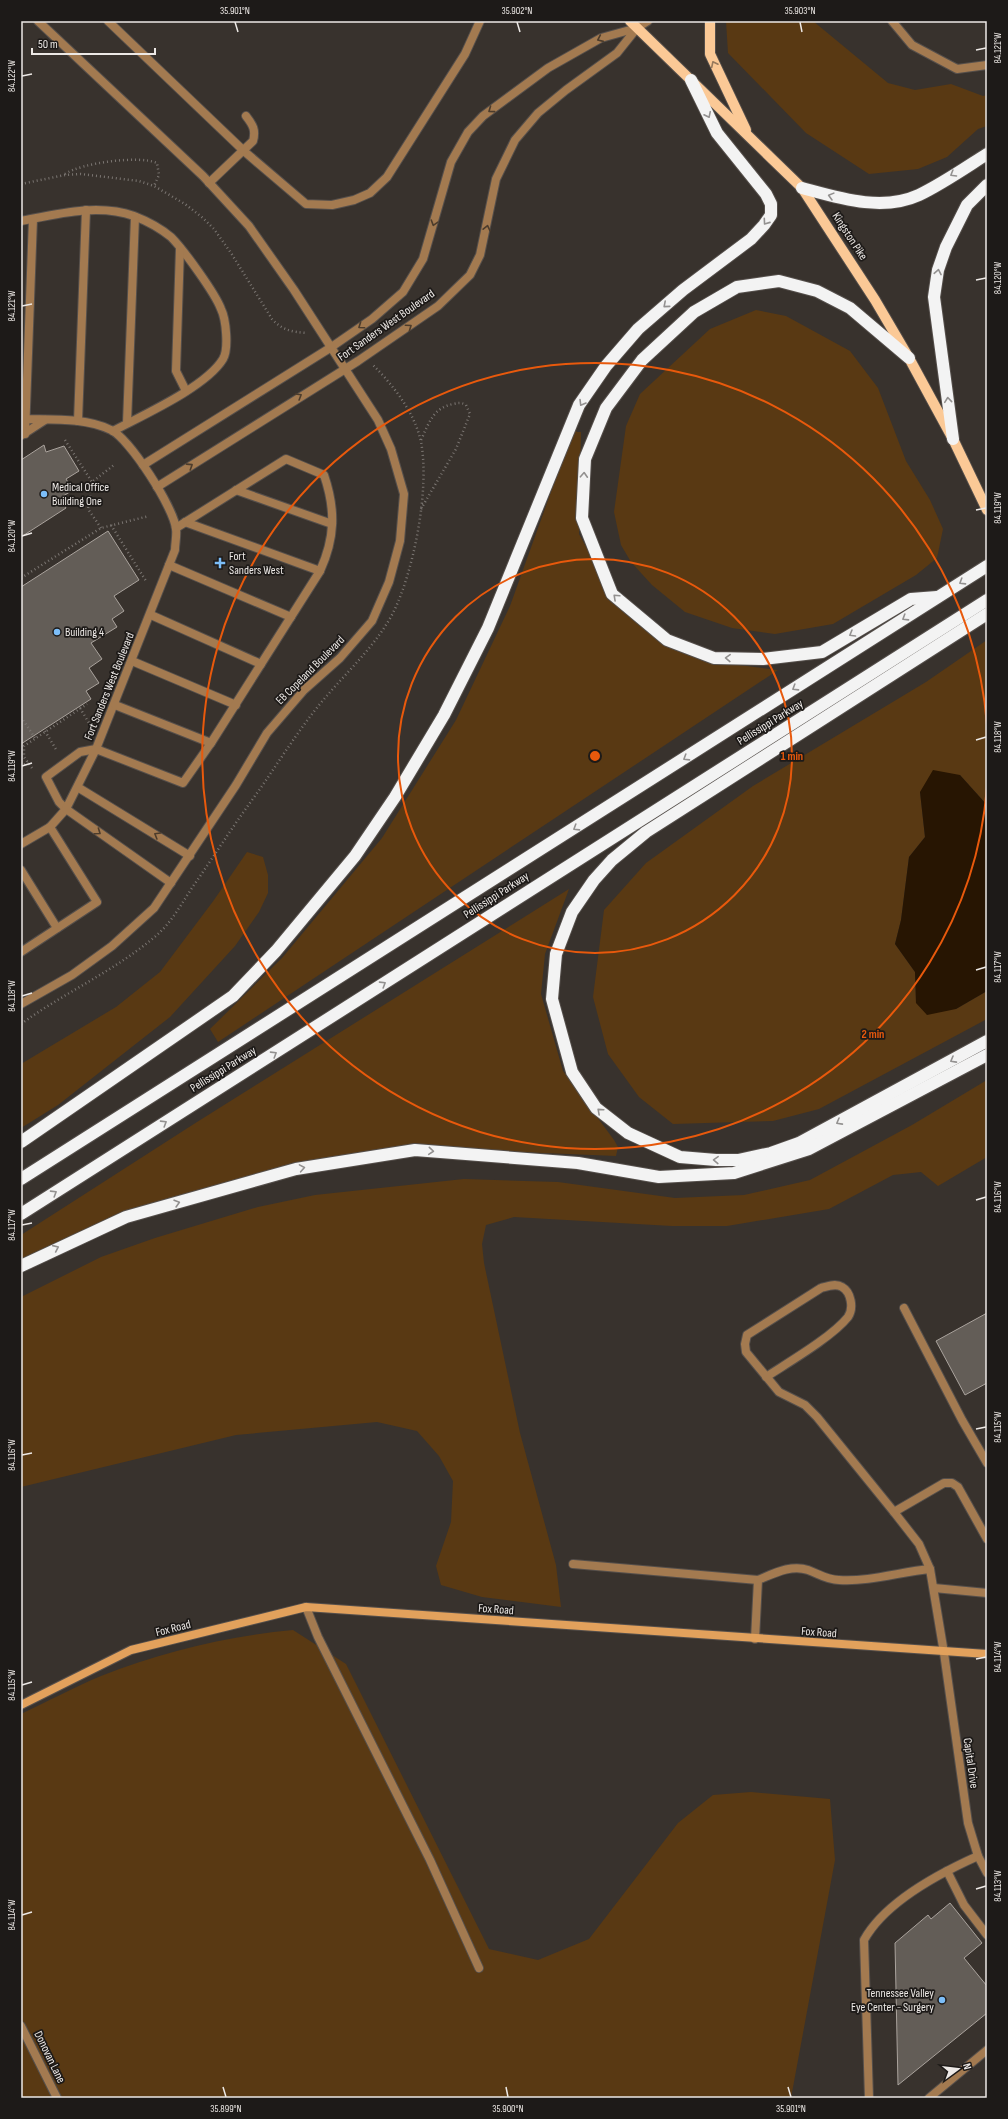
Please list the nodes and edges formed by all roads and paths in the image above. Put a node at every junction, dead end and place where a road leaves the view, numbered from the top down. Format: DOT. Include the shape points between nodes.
graph roads {
  1 [pos="38,21"];
  2 [pos="108,21"];
  3 [pos="480,21"];
  4 [pos="648,21"];
  5 [pos="710,21"];
  6 [pos="892,21"];
  7 [pos="634,24"];
  8 [pos="987,65"];
  9 [pos="691,80"];
  10 [pos="246,116"];
  11 [pos="750,137"];
  12 [pos="244,152"];
  13 [pos="987,154"];
  14 [pos="65,174"];
  15 [pos="210,183"];
  16 [pos="21,184"];
  17 [pos="987,184"];
  18 [pos="154,186"];
  19 [pos="802,188"];
  20 [pos="86,210"];
  21 [pos="135,217"];
  22 [pos="33,219"];
  23 [pos="21,221"];
  24 [pos="180,248"];
  25 [pos="307,334"];
  26 [pos="330,348"];
  27 [pos="909,358"];
  28 [pos="373,364"];
  29 [pos="344,369"];
  30 [pos="186,391"];
  31 [pos="23,419"];
  32 [pos="45,419"];
  33 [pos="78,422"];
  34 [pos="127,423"];
  35 [pos="113,431"];
  36 [pos="23,435"];
  37 [pos="953,439"];
  38 [pos="64,440"];
  39 [pos="143,464"];
  40 [pos="114,465"];
  41 [pos="92,482"];
  42 [pos="157,487"];
  43 [pos="236,490"];
  44 [pos="987,510"];
  45 [pos="419,511"];
  46 [pos="148,516"];
  47 [pos="185,522"];
  48 [pos="332,524"];
  49 [pos="111,525"];
  50 [pos="101,528"];
  51 [pos="176,528"];
  52 [pos="169,565"];
  53 [pos="987,566"];
  54 [pos="320,571"];
  55 [pos="21,578"];
  56 [pos="146,581"];
  57 [pos="938,597"];
  58 [pos="987,600"];
  59 [pos="987,614"];
  60 [pos="150,615"];
  61 [pos="291,617"];
  62 [pos="132,661"];
  63 [pos="262,664"];
  64 [pos="87,704"];
  65 [pos="115,705"];
  66 [pos="236,705"];
  67 [pos="80,708"];
  68 [pos="21,717"];
  69 [pos="89,723"];
  70 [pos="45,731"];
  71 [pos="35,738"];
  72 [pos="211,743"];
  73 [pos="96,749"];
  74 [pos="57,751"];
  75 [pos="28,762"];
  76 [pos="21,767"];
  77 [pos="32,768"];
  78 [pos="79,788"];
  79 [pos="66,809"];
  80 [pos="50,827"];
  81 [pos="21,844"];
  82 [pos="190,856"];
  83 [pos="21,870"];
  84 [pos="171,883"];
  85 [pos="57,928"];
  86 [pos="21,952"];
  87 [pos="21,1004"];
  88 [pos="987,1041"];
  89 [pos="987,1055"];
  90 [pos="21,1142"];
  91 [pos="21,1179"];
  92 [pos="21,1214"];
  93 [pos="21,1266"];
  94 [pos="904,1308"];
  95 [pos="766,1377"];
  96 [pos="987,1463"];
  97 [pos="894,1512"];
  98 [pos="987,1539"];
  99 [pos="573,1564"];
  100 [pos="930,1569"];
  101 [pos="758,1580"];
  102 [pos="934,1588"];
  103 [pos="987,1593"];
  104 [pos="306,1607"];
  105 [pos="755,1639"];
  106 [pos="944,1653"];
  107 [pos="987,1654"];
  108 [pos="21,1705"];
  109 [pos="978,1856"];
  110 [pos="947,1871"];
  111 [pos="987,1872"];
  112 [pos="987,1935"];
  113 [pos="478,1968"];
  114 [pos="21,2026"];
  115 [pos="987,2050"];
  116 [pos="57,2098"];
  117 [pos="869,2098"];
  118 [pos="929,2098"];
  1 -- 15 [label="street, EB Copeland Boulevard"];
  2 -- 12 [label="street"];
  3 -- 12 [label="street" via="465,54 387,178 370,193 332,205 306,204"];
  4 -- 7 [label="street"];
  11 -- 5 [label="main road, one-way" via="710,54"];
  6 -- 8 [label="street" via="912,45 957,69"];
  7 -- 9 [label="main road, Kingston Pike"];
  7 -- 26 [label="street, Fort Sanders West Boulevard, one-way" via="601,38 548,68 478,121 468,132 451,162 423,259 403,292 372,319"];
  29 -- 7 [label="street, Fort Sanders West Boulevard, one-way" via="438,306 470,275 480,254 496,179 514,140 538,113 617,53"];
  9 -- 11 [label="main road, Kingston Pike"];
  9 -- 90 [label="highway, one-way" via="717,133 766,194 771,204 771,216 751,239 638,329 606,366 579,405 488,628 444,715 395,798 355,856 276,952 232,996"];
  10 -- 12 [label="street" via="253,125 255,134"];
  11 -- 19 [label="main road, Kingston Pike"];
  12 -- 15 [label="street"];
  13 -- 19 [label="highway, one-way" via="918,196 896,201 878,204 846,200"];
  14 -- 16 [label="path"];
  14 -- 18 [label="path" via="139,181"];
  14 -- 18 [label="path" via="95,163 145,160 157,163 159,175"];
  15 -- 26 [label="street, EB Copeland Boulevard" via="249,226 294,290"];
  37 -- 17 [label="highway, one-way" via="934,297 938,270 946,247 967,205"];
  18 -- 25 [label="path" via="185,204 214,229 280,328"];
  19 -- 27 [label="main road, Kingston Pike" via="875,300"];
  20 -- 21 [label="street"];
  20 -- 22 [label="street"];
  20 -- 33 [label="street"];
  21 -- 24 [label="street" via="155,226"];
  21 -- 34 [label="street"];
  22 -- 23 [label="street"];
  22 -- 31 [label="street"];
  24 -- 30 [label="street" via="176,371"];
  24 -- 30 [label="street" via="221,307 226,329 225,357 219,365"];
  26 -- 29 [label="street, EB Copeland Boulevard"];
  26 -- 39 [label="street, Fort Sanders West Boulevard"];
  27 -- 37 [label="main road, Kingston Pike"];
  57 -- 27 [label="highway, one-way" via="911,599 822,652 763,659 714,658 667,640 612,594 582,518 585,460 606,408 642,360 688,317 737,287 779,281 817,291 850,308"];
  28 -- 45 [label="path" via="400,398 421,440 436,411 458,403 466,405 469,409 467,424 456,449"];
  42 -- 29 [label="street, Fort Sanders West Boulevard, one-way"];
  29 -- 82 [label="street, EB Copeland Boulevard" via="378,420 392,449 404,494 400,541 389,582 372,621 340,658 304,690 268,733"];
  30 -- 34 [label="street"];
  31 -- 32 [label="street, Fort Sanders West Boulevard"];
  31 -- 36 [label="street"];
  32 -- 33 [label="street, Fort Sanders West Boulevard"];
  32 -- 36 [label="street"];
  33 -- 35 [label="street, Fort Sanders West Boulevard" via="91,423"];
  34 -- 35 [label="street"];
  35 -- 39 [label="street, Fort Sanders West Boulevard"];
  37 -- 44 [label="main road, Kingston Pike"];
  38 -- 41 [label="path"];
  39 -- 42 [label="street, Fort Sanders West Boulevard"];
  40 -- 41 [label="path"];
  41 -- 50 [label="path" via="88,509"];
  42 -- 51 [label="street, Fort Sanders West Boulevard"];
  43 -- 47 [label="street"];
  43 -- 48 [label="street"];
  43 -- 48 [label="street" via="286,459 324,475 332,509"];
  46 -- 49 [label="path"];
  47 -- 51 [label="street"];
  47 -- 54 [label="street"];
  48 -- 54 [label="street" via="333,532 328,554"];
  49 -- 50 [label="path"];
  49 -- 56 [label="path"];
  50 -- 55 [label="path"];
  51 -- 52 [label="street, Fort Sanders West Boulevard" via="175,550"];
  52 -- 60 [label="street, Fort Sanders West Boulevard"];
  52 -- 61 [label="street"];
  53 -- 57 [label="highway, Pellissippi Parkway, one-way"];
  54 -- 61 [label="street"];
  57 -- 91 [label="highway, Pellissippi Parkway, one-way"];
  92 -- 58 [label="highway, Pellissippi Parkway, one-way"];
  88 -- 59 [label="highway, one-way" via="799,1143 771,1153 738,1160 680,1157 628,1134 596,1108 572,1072 552,999 556,954 572,912 594,880 612,860 646,832"];
  60 -- 62 [label="street, Fort Sanders West Boulevard"];
  60 -- 63 [label="street"];
  61 -- 63 [label="street"];
  62 -- 65 [label="street, Fort Sanders West Boulevard"];
  62 -- 66 [label="street"];
  63 -- 66 [label="street"];
  64 -- 67 [label="path"];
  65 -- 72 [label="street"];
  65 -- 73 [label="street, Fort Sanders West Boulevard"];
  66 -- 72 [label="street"];
  67 -- 69 [label="path"];
  67 -- 70 [label="path"];
  68 -- 71 [label="path"];
  70 -- 71 [label="path"];
  70 -- 74 [label="path"];
  71 -- 75 [label="path" via="24,746 24,757"];
  72 -- 73 [label="street" via="183,782"];
  73 -- 78 [label="street"];
  73 -- 79 [label="street, Fort Sanders West Boulevard" via="80,752 46,777 59,802"];
  75 -- 76 [label="path"];
  75 -- 77 [label="path"];
  78 -- 79 [label="street"];
  82 -- 78 [label="street, one-way"];
  79 -- 80 [label="street"];
  79 -- 84 [label="street, one-way"];
  80 -- 81 [label="street"];
  80 -- 85 [label="street" via="97,902"];
  82 -- 84 [label="street, EB Copeland Boulevard"];
  83 -- 85 [label="street"];
  84 -- 87 [label="street, EB Copeland Boulevard" via="154,908 112,946 72,975"];
  85 -- 86 [label="street"];
  93 -- 89 [label="highway, one-way" via="126,1217 296,1169 415,1150 578,1163 659,1177 734,1173 809,1149"];
  94 -- 96 [label="street"];
  95 -- 95 [label="street, Capital Drive" via="746,1352 747,1335 821,1288 842,1286 852,1306 849,1315 838,1327"];
  95 -- 97 [label="street, Capital Drive" via="779,1392 805,1405 817,1417"];
  97 -- 98 [label="street" via="944,1482 952,1483 958,1487"];
  97 -- 100 [label="street, Capital Drive" via="918,1544"];
  99 -- 101 [label="street"];
  100 -- 101 [label="street" via="857,1580 839,1580 821,1577 797,1567"];
  100 -- 102 [label="street, Capital Drive"];
  101 -- 105 [label="street"];
  102 -- 103 [label="street"];
  102 -- 106 [label="street, Capital Drive"];
  104 -- 105 [label="street, Fox Road"];
  104 -- 108 [label="street, Fox Road" via="131,1650"];
  104 -- 113 [label="street" via="318,1637 430,1860"];
  105 -- 106 [label="street, Fox Road"];
  106 -- 107 [label="street, Fox Road"];
  106 -- 109 [label="street, Capital Drive" via="968,1823"];
  109 -- 110 [label="street"];
  109 -- 111 [label="street, Capital Drive"];
  110 -- 112 [label="street" via="964,1905"];
  110 -- 117 [label="street" via="910,1893 871,1928 864,1940"];
  114 -- 116 [label="street, Donovan Lane"];
  115 -- 118 [label="street"];
}
